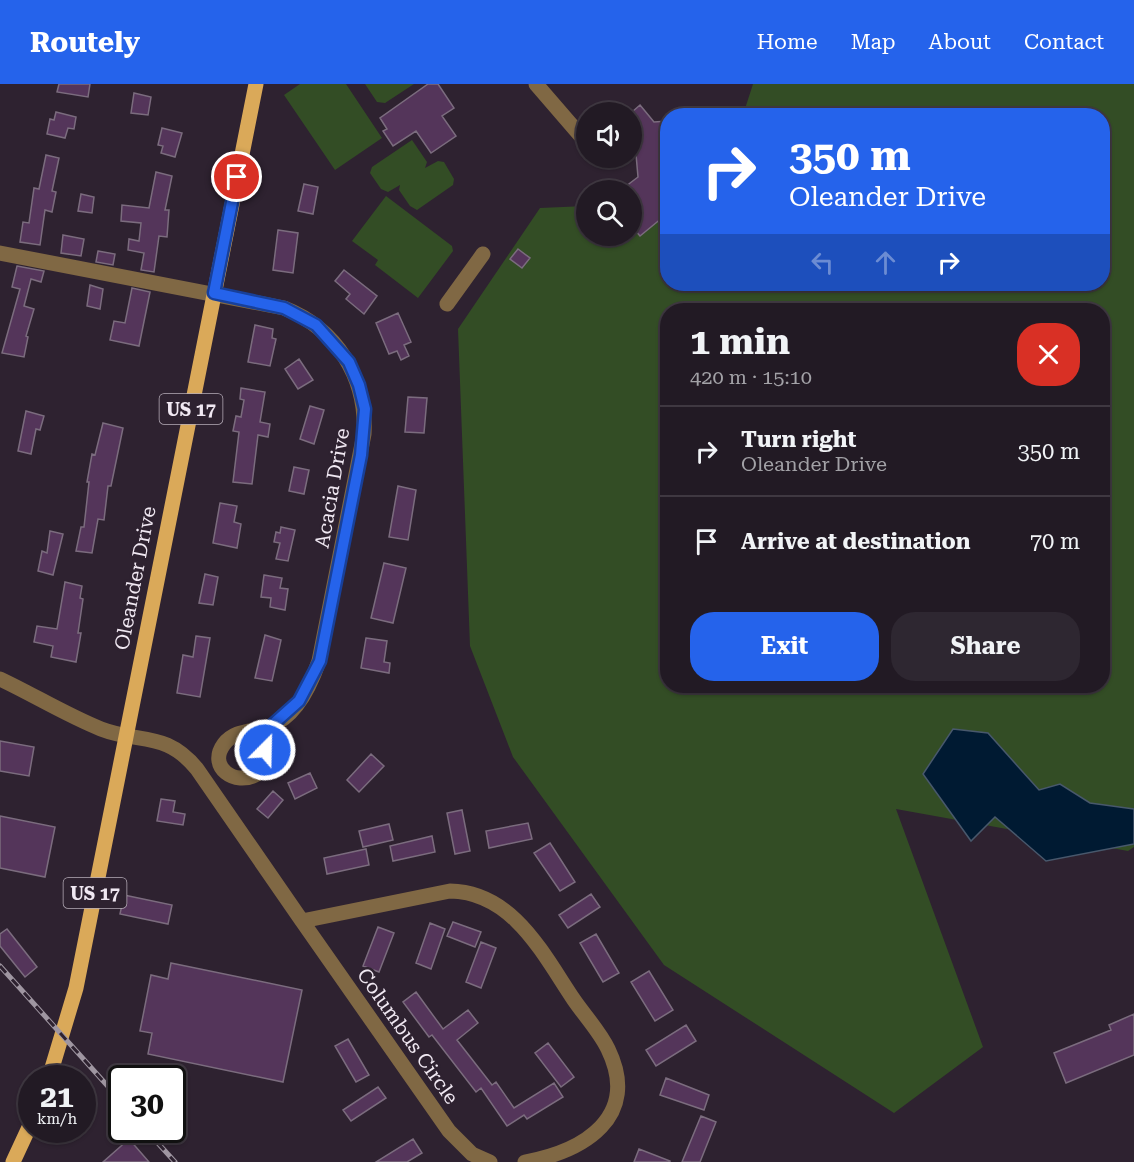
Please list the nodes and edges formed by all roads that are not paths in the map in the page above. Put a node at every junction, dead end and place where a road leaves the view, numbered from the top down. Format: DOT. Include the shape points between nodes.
graph roads {
  1 [pos="256,84"];
  2 [pos="536,84"];
  3 [pos="576,130"];
  4 [pos="0,253"];
  5 [pos="483,254"];
  6 [pos="214,293"];
  7 [pos="447,304"];
  8 [pos="0,680"];
  9 [pos="271,726"];
  10 [pos="125,734"];
  11 [pos="302,921"];
  12 [pos="53,1065"];
  13 [pos="22,1143"];
  14 [pos="13,1162"];
  15 [pos="490,1162"];
  16 [pos="525,1162"];
  1 -- 6 [label="main road, Oleander Drive / US 17"];
  2 -- 3 [label="street"];
  4 -- 6 [label="street, Acacia Drive"];
  5 -- 7 [label="street"];
  6 -- 9 [label="street, Acacia Drive" via="284,308 316,325 349,362 365,409 361,455 320,661 299,701"];
  6 -- 10 [label="main road, Oleander Drive / US 17"];
  8 -- 10 [label="street, Columbus Circle" via="102,729"];
  10 -- 11 [label="street, Columbus Circle" via="166,742 187,757"];
  10 -- 12 [label="main road, Oleander Drive / US 17" via="76,988"];
  11 -- 15 [label="street, Columbus Circle" via="449,1131 472,1155"];
  11 -- 16 [label="street" via="450,891 482,897 515,918 604,1041 618,1082 613,1110 603,1127 566,1150"];
  13 -- 14 [label="main road"];
}
